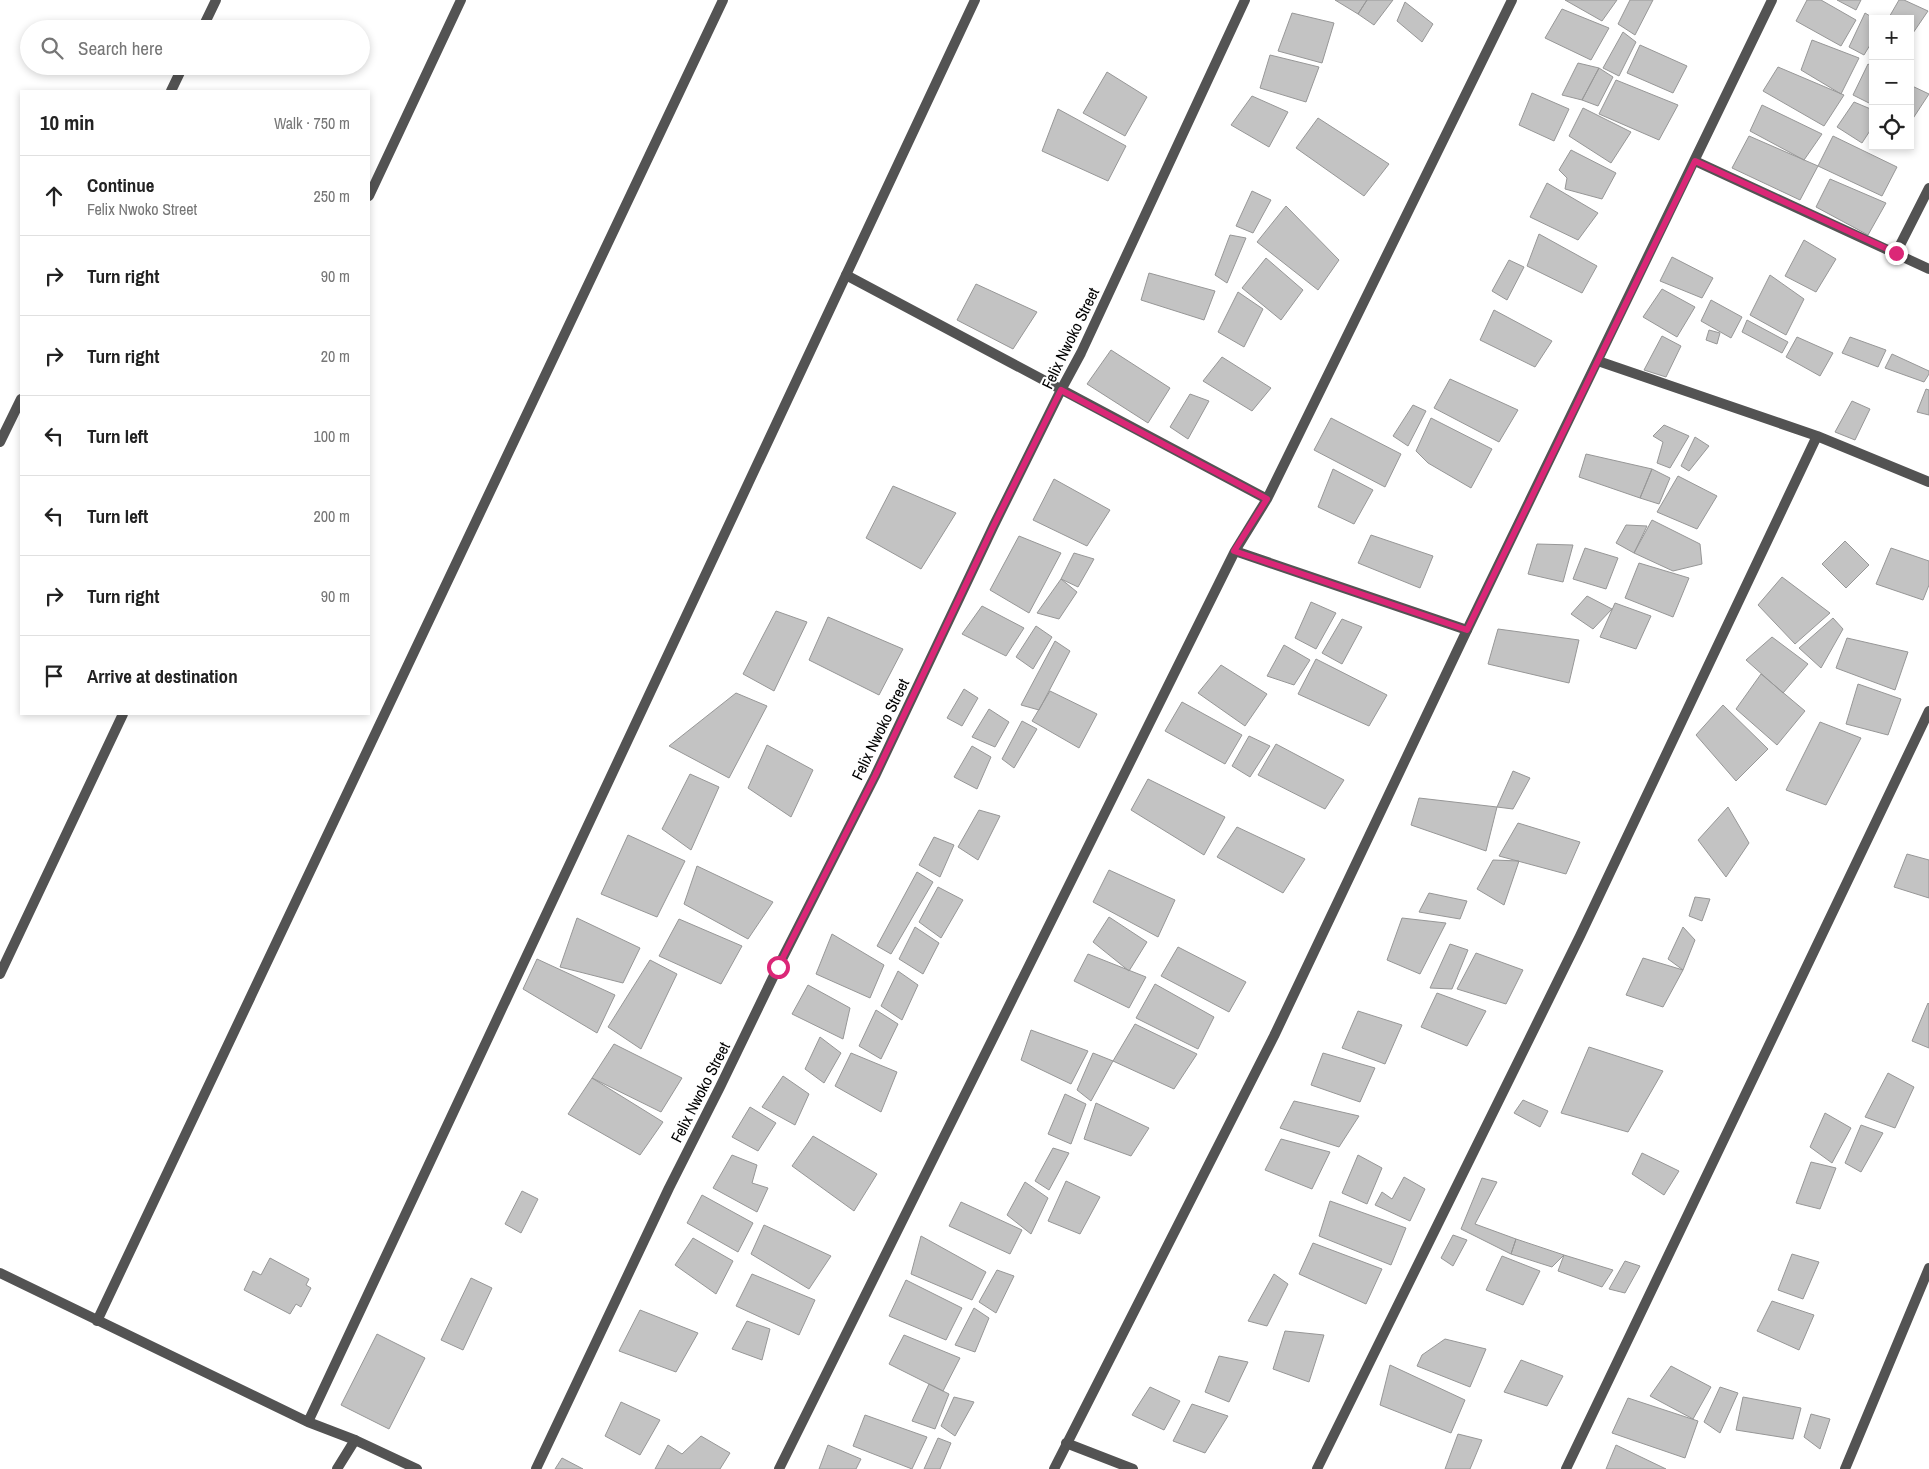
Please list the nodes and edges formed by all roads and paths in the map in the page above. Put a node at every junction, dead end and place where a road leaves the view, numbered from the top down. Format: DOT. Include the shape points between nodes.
graph roads {
  1 [pos="216,0"];
  2 [pos="462,0"];
  3 [pos="723,0"];
  4 [pos="975,0"];
  5 [pos="1245,0"];
  6 [pos="1512,0"];
  7 [pos="1772,0"];
  8 [pos="206,20"];
  9 [pos="179,75"];
  10 [pos="172,90"];
  11 [pos="1695,161"];
  12 [pos="1929,188"];
  13 [pos="370,194"];
  14 [pos="1896,253"];
  15 [pos="1929,269"];
  16 [pos="846,276"];
  17 [pos="1598,361"];
  18 [pos="1061,390"];
  19 [pos="20,401"];
  20 [pos="1817,436"];
  21 [pos="0,442"];
  22 [pos="1929,482"];
  23 [pos="1267,499"];
  24 [pos="1234,551"];
  25 [pos="1467,630"];
  26 [pos="1929,711"];
  27 [pos="123,715"];
  28 [pos="0,974"];
  29 [pos="1929,1268"];
  30 [pos="0,1273"];
  31 [pos="98,1322"];
  32 [pos="308,1422"];
  33 [pos="355,1440"];
  34 [pos="1066,1443"];
  35 [pos="337,1469"];
  36 [pos="417,1469"];
  37 [pos="536,1469"];
  38 [pos="779,1469"];
  39 [pos="1054,1469"];
  40 [pos="1133,1469"];
  41 [pos="1316,1469"];
  42 [pos="1566,1469"];
  43 [pos="1845,1469"];
  1 -- 8 [label="street"];
  2 -- 13 [label="street"];
  3 -- 31 [label="street"];
  4 -- 16 [label="street"];
  5 -- 18 [label="street, Felix Nwoko Street"];
  6 -- 23 [label="street"];
  7 -- 11 [label="street"];
  9 -- 10 [label="street"];
  11 -- 14 [label="street"];
  11 -- 17 [label="street"];
  12 -- 14 [label="street"];
  14 -- 15 [label="street"];
  16 -- 18 [label="street"];
  16 -- 32 [label="street"];
  17 -- 20 [label="street"];
  17 -- 25 [label="street"];
  18 -- 23 [label="street"];
  18 -- 37 [label="street, Felix Nwoko Street" via="875,776 668,1188"];
  19 -- 21 [label="street"];
  20 -- 22 [label="street"];
  20 -- 41 [label="street" via="1580,936"];
  23 -- 24 [label="street"];
  24 -- 25 [label="street"];
  24 -- 38 [label="street"];
  25 -- 34 [label="street" via="1274,1036"];
  26 -- 42 [label="street"];
  27 -- 28 [label="street"];
  29 -- 43 [label="street"];
  30 -- 31 [label="street"];
  31 -- 32 [label="street"];
  32 -- 33 [label="street"];
  33 -- 35 [label="street"];
  33 -- 36 [label="street"];
  34 -- 39 [label="street"];
  34 -- 40 [label="street"];
}
